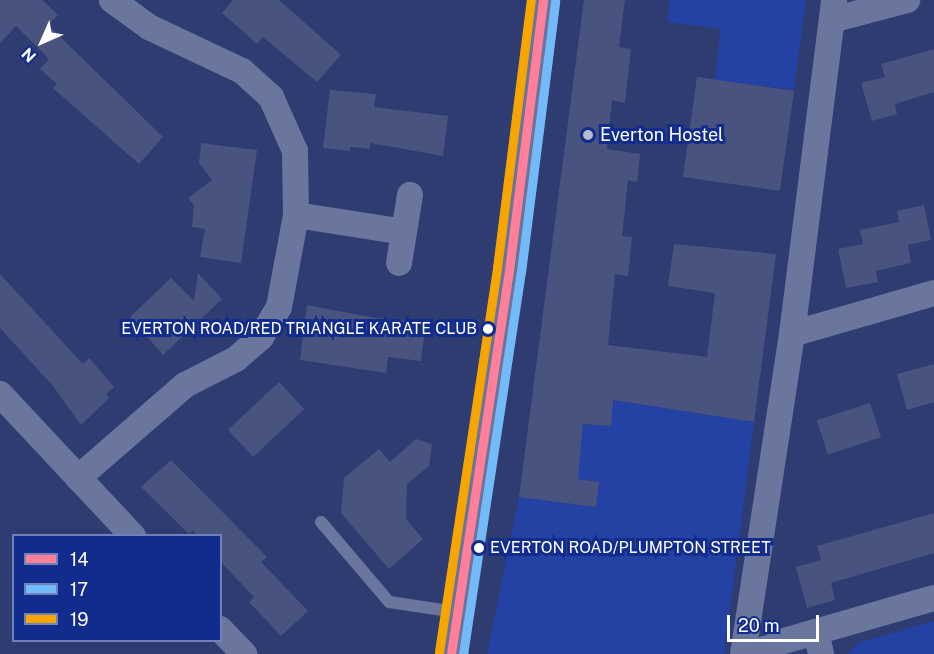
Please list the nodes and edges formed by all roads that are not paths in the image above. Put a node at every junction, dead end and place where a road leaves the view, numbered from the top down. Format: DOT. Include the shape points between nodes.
graph roads {
  1 [pos="112,0"];
  2 [pos="543,0"];
  3 [pos="907,0"];
  4 [pos="833,10"];
  5 [pos="410,195"];
  6 [pos="296,215"];
  7 [pos="404,232"];
  8 [pos="399,263"];
  9 [pos="934,293"];
  10 [pos="792,334"];
  11 [pos="0,394"];
  12 [pos="78,478"];
  13 [pos="321,522"];
  14 [pos="131,534"];
  15 [pos="934,598"];
  16 [pos="456,612"];
  17 [pos="222,631"];
  18 [pos="777,643"];
  19 [pos="819,643"];
  20 [pos="743,653"];
  21 [pos="244,654"];
  22 [pos="451,654"];
  1 -- 6 [label="street" via="158,32 242,71 271,97 295,151"];
  2 -- 16 [label="main road" via="509,270"];
  3 -- 4 [label="street"];
  4 -- 10 [label="street"];
  5 -- 7 [label="street"];
  6 -- 7 [label="street"];
  6 -- 12 [label="street" via="279,307 261,337 236,359 185,385"];
  7 -- 8 [label="street"];
  9 -- 10 [label="street"];
  10 -- 20 [label="street"];
  11 -- 12 [label="street"];
  12 -- 14 [label="street"];
  13 -- 16 [label="lane" via="389,602"];
  15 -- 19 [label="street"];
  16 -- 22 [label="main road"];
  17 -- 21 [label="street"];
  18 -- 19 [label="street"];
  18 -- 20 [label="street"];
}
